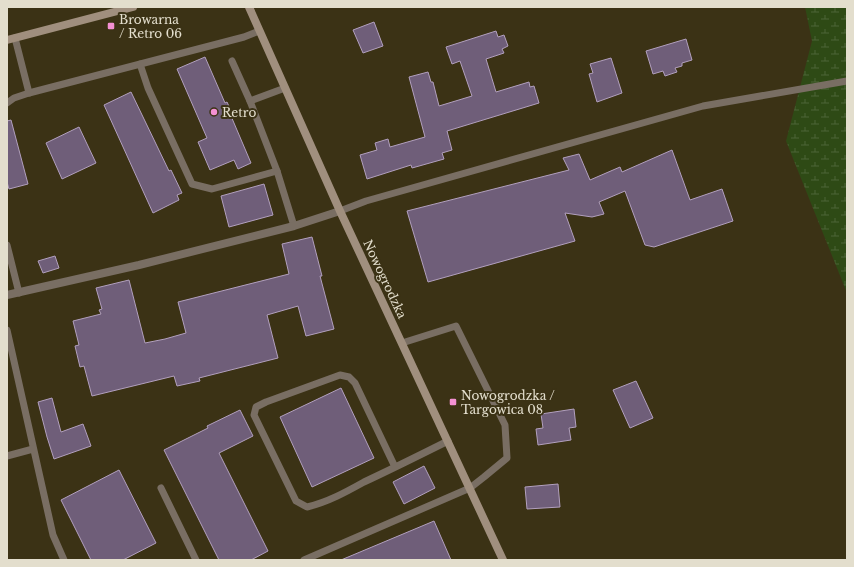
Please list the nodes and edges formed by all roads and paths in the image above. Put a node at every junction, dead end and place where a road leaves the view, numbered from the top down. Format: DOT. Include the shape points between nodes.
graph roads {
  1 [pos="133,7"];
  2 [pos="248,7"];
  3 [pos="259,31"];
  4 [pos="11,39"];
  5 [pos="232,61"];
  6 [pos="140,64"];
  7 [pos="847,80"];
  8 [pos="285,88"];
  9 [pos="29,93"];
  10 [pos="250,101"];
  11 [pos="7,102"];
  12 [pos="277,171"];
  13 [pos="340,211"];
  14 [pos="294,226"];
  15 [pos="7,245"];
  16 [pos="19,293"];
  17 [pos="7,295"];
  18 [pos="7,330"];
  19 [pos="402,343"];
  20 [pos="448,441"];
  21 [pos="33,449"];
  22 [pos="7,456"];
  23 [pos="396,467"];
  24 [pos="161,488"];
  25 [pos="470,488"];
  26 [pos="64,560"];
  27 [pos="196,560"];
  28 [pos="304,560"];
  29 [pos="504,560"];
  1 -- 4 [label="main road"];
  2 -- 3 [label="main road, Nowogrodzka"];
  3 -- 6 [label="lane"];
  3 -- 8 [label="main road, Nowogrodzka"];
  4 -- 9 [label="lane"];
  5 -- 10 [label="lane"];
  6 -- 9 [label="lane"];
  6 -- 12 [label="lane" via="148,88 192,184 212,189"];
  7 -- 13 [label="lane" via="703,106 366,201"];
  8 -- 10 [label="lane"];
  8 -- 13 [label="main road, Nowogrodzka"];
  9 -- 11 [label="lane"];
  10 -- 12 [label="lane"];
  12 -- 14 [label="lane"];
  13 -- 14 [label="street"];
  13 -- 19 [label="main road, Nowogrodzka"];
  14 -- 16 [label="street"];
  15 -- 16 [label="lane"];
  16 -- 17 [label="street"];
  18 -- 21 [label="lane"];
  19 -- 20 [label="main road, Nowogrodzka"];
  19 -- 25 [label="lane" via="456,326 505,425 507,458"];
  20 -- 23 [label="lane"];
  20 -- 25 [label="main road, Nowogrodzka"];
  21 -- 22 [label="lane"];
  21 -- 26 [label="lane" via="53,535"];
  23 -- 23 [label="lane" via="321,504 308,507 296,501 254,415 256,407 340,375 349,377 355,383"];
  24 -- 27 [label="lane"];
  25 -- 28 [label="lane"];
  25 -- 29 [label="main road, Nowogrodzka"];
}
